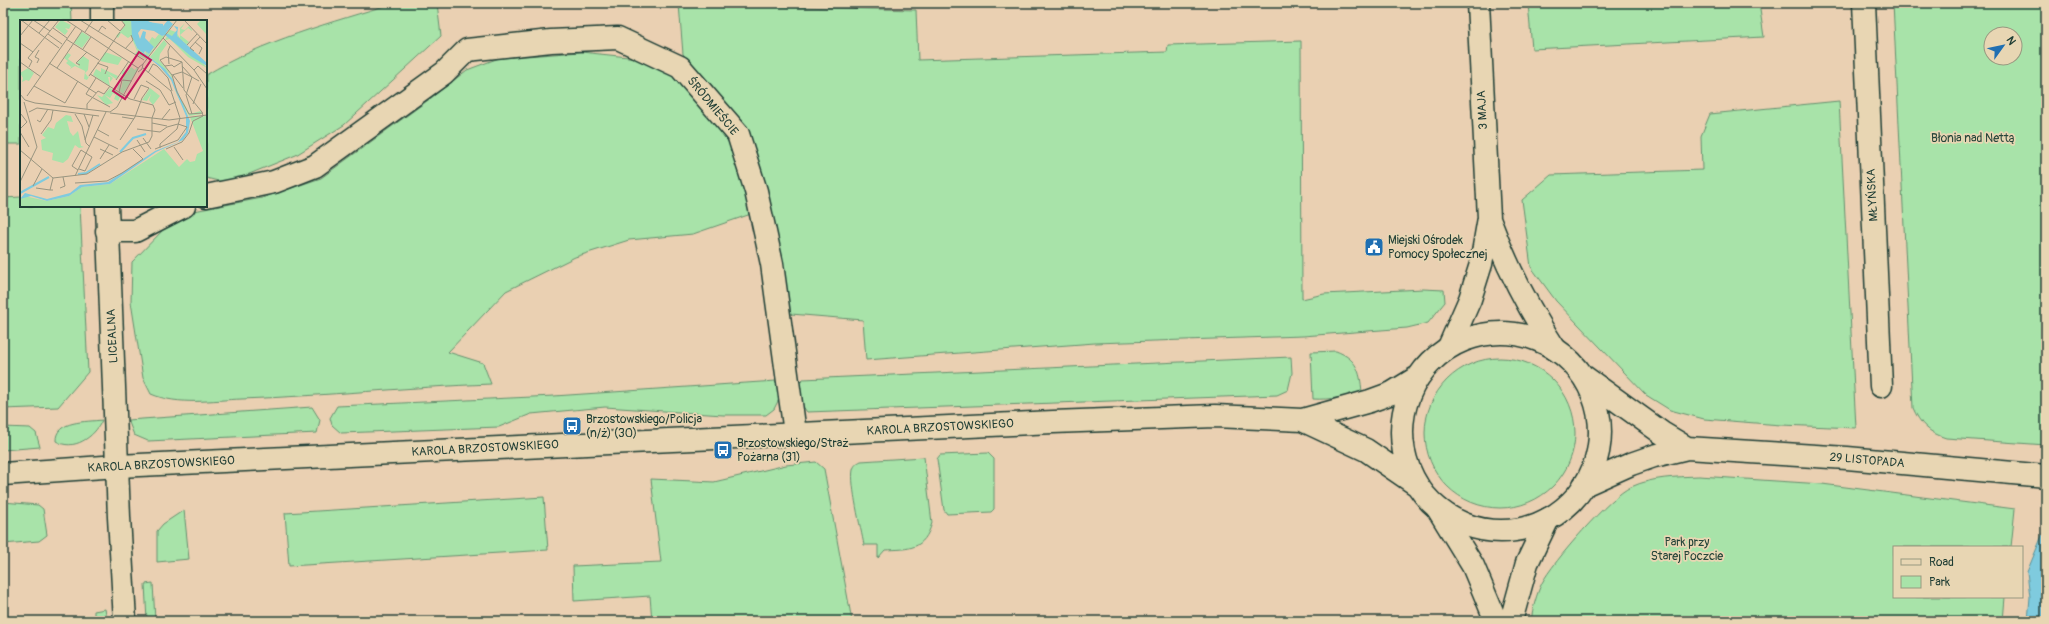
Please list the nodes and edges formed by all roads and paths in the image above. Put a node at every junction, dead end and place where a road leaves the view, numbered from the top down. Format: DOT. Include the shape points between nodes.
graph roads {
  1 [pos="102,3"];
  2 [pos="1478,3"];
  3 [pos="1864,3"];
  4 [pos="102,20"];
  5 [pos="207,196"];
  6 [pos="106,207"];
  7 [pos="182,207"];
  8 [pos="1488,218"];
  9 [pos="107,231"];
  10 [pos="1449,347"];
  11 [pos="1555,349"];
  12 [pos="1581,374"];
  13 [pos="1418,377"];
  14 [pos="1881,386"];
  15 [pos="1302,420"];
  16 [pos="795,433"];
  17 [pos="1688,448"];
  18 [pos="118,466"];
  19 [pos="3,474"];
  20 [pos="2046,476"];
  21 [pos="1417,485"];
  22 [pos="1584,485"];
  23 [pos="1438,509"];
  24 [pos="1548,519"];
  25 [pos="126,621"];
  26 [pos="1496,621"];
  27 [pos="1511,621"];
  1 -- 4 [label="main road"];
  2 -- 8 [label="main road, 3 MAJA"];
  3 -- 14 [label="main road, MŁYŃSKA"];
  5 -- 16 [label="main road, ŚRÓDMIEŚCIE" via="274,182 315,166 444,73 467,50 551,40 618,38 680,67 738,134 756,191 772,264"];
  6 -- 9 [label="main road, LICEALNA"];
  7 -- 9 [label="main road" via="135,231"];
  8 -- 10 [label="main road, 3 MAJA" via="1481,264 1470,299"];
  8 -- 11 [label="main road, 3 MAJA" via="1514,278"];
  9 -- 18 [label="main road, LICEALNA"];
  10 -- 11 [label="main road" via="1475,336 1503,332 1530,337"];
  10 -- 13 [label="main road"];
  11 -- 12 [label="main road"];
  12 -- 17 [label="main road, 29 LISTOPADA" via="1662,433"];
  12 -- 22 [label="main road" via="1592,395 1600,441 1594,464"];
  13 -- 15 [label="main road, KAROLA BRZOSTOWSKIEGO" via="1392,393"];
  13 -- 21 [label="main road" via="1409,393 1402,431 1408,468"];
  15 -- 16 [label="main road, KAROLA BRZOSTOWSKIEGO" via="1216,416"];
  15 -- 21 [label="main road, KAROLA BRZOSTOWSKIEGO" via="1366,450"];
  16 -- 18 [label="main road, KAROLA BRZOSTOWSKIEGO"];
  17 -- 20 [label="main road, 29 LISTOPADA" via="1848,458"];
  17 -- 22 [label="main road, 29 LISTOPADA" via="1642,460"];
  18 -- 19 [label="main road, KAROLA BRZOSTOWSKIEGO"];
  18 -- 25 [label="main road, LICEALNA"];
  21 -- 23 [label="main road"];
  22 -- 24 [label="main road" via="1568,504"];
  23 -- 24 [label="main road" via="1452,518 1484,529 1517,530"];
  23 -- 26 [label="main road" via="1478,576"];
  24 -- 27 [label="main road" via="1527,563"];
}
